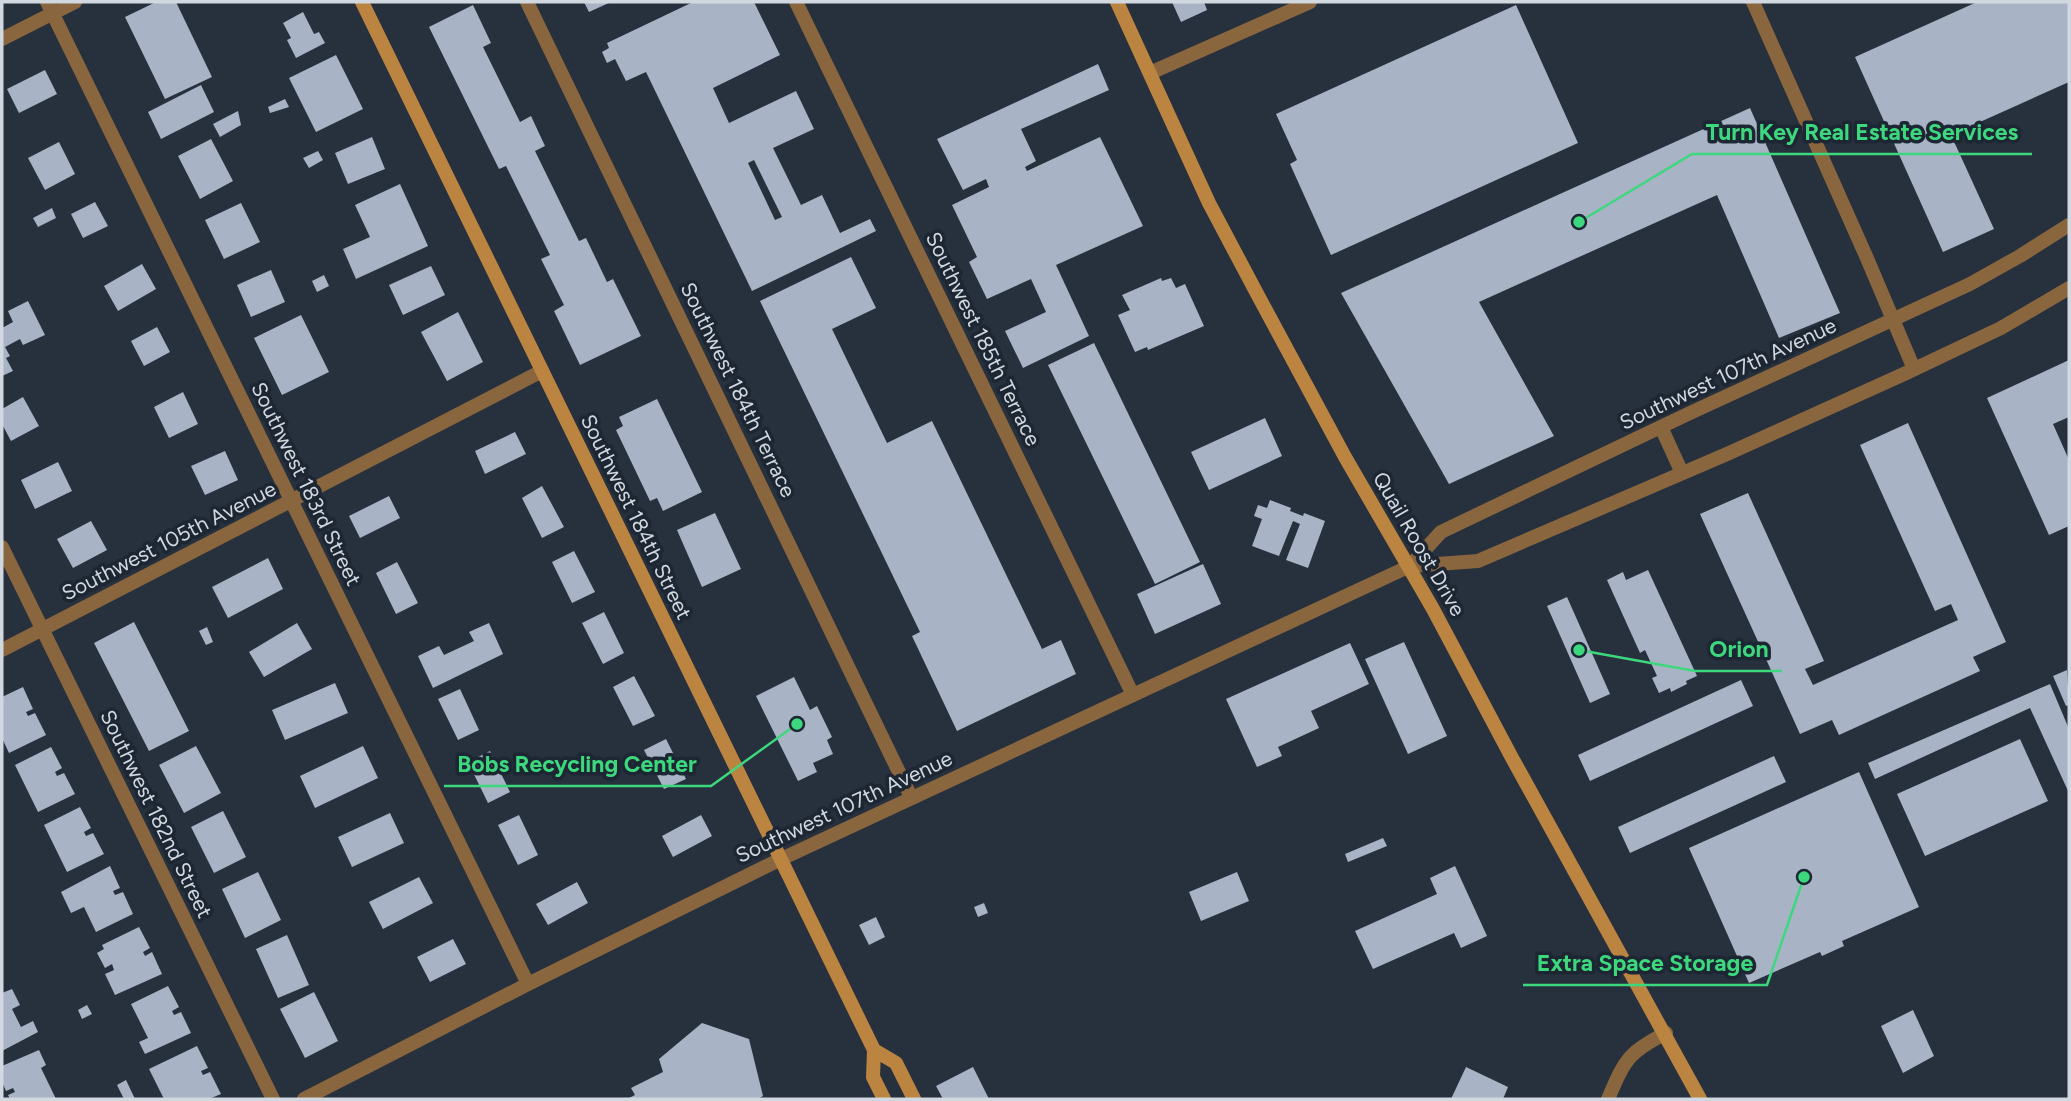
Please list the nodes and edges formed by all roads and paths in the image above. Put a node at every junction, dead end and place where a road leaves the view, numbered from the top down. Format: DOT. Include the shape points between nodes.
graph roads {
  1 [pos="75,2"];
  2 [pos="362,2"];
  3 [pos="527,2"];
  4 [pos="796,2"];
  5 [pos="1117,2"];
  6 [pos="1310,2"];
  7 [pos="1753,2"];
  8 [pos="50,7"];
  9 [pos="2,39"];
  10 [pos="1150,73"];
  11 [pos="2069,225"];
  12 [pos="2069,288"];
  13 [pos="1894,320"];
  14 [pos="1914,369"];
  15 [pos="541,371"];
  16 [pos="1661,427"];
  17 [pos="1682,473"];
  18 [pos="291,502"];
  19 [pos="2,547"];
  20 [pos="1409,566"];
  21 [pos="42,630"];
  22 [pos="2,650"];
  23 [pos="1133,695"];
  24 [pos="911,797"];
  25 [pos="779,860"];
  26 [pos="528,984"];
  27 [pos="1665,1033"];
  28 [pos="874,1051"];
  29 [pos="273,1099"];
  30 [pos="304,1099"];
  31 [pos="884,1099"];
  32 [pos="914,1099"];
  33 [pos="1608,1099"];
  34 [pos="1700,1099"];
  1 -- 8 [label="street"];
  2 -- 15 [label="main road, Southwest 184th Street"];
  3 -- 24 [label="street, Southwest 184th Terrace"];
  4 -- 23 [label="street, Southwest 185th Terrace"];
  5 -- 10 [label="main road, Quail Roost Drive"];
  6 -- 10 [label="street"];
  7 -- 13 [label="street"];
  8 -- 9 [label="street"];
  8 -- 18 [label="street, Southwest 183rd Street"];
  10 -- 20 [label="main road, Quail Roost Drive" via="1209,203"];
  11 -- 13 [label="street, Southwest 107th Avenue" via="1997,270"];
  12 -- 14 [label="street, Southwest 107th Avenue" via="2001,328"];
  13 -- 14 [label="street"];
  13 -- 16 [label="street, Southwest 107th Avenue"];
  14 -- 17 [label="street, Southwest 107th Avenue"];
  15 -- 18 [label="street, Southwest 105th Avenue"];
  15 -- 25 [label="main road, Southwest 184th Street"];
  16 -- 17 [label="street"];
  16 -- 20 [label="street, Southwest 107th Avenue" via="1441,532"];
  17 -- 20 [label="street, Southwest 107th Avenue" via="1478,561"];
  18 -- 21 [label="street, Southwest 105th Avenue"];
  18 -- 26 [label="street, Southwest 183rd Street"];
  19 -- 21 [label="street, Southwest 182nd Street"];
  20 -- 23 [label="street, Southwest 107th Avenue"];
  20 -- 27 [label="main road, Quail Roost Drive"];
  21 -- 22 [label="street, Southwest 105th Avenue"];
  21 -- 29 [label="street, Southwest 182nd Street"];
  23 -- 24 [label="street, Southwest 107th Avenue"];
  24 -- 25 [label="street, Southwest 107th Avenue"];
  25 -- 26 [label="street, Southwest 107th Avenue"];
  25 -- 28 [label="main road, Southwest 184th Street"];
  26 -- 30 [label="street, Southwest 107th Avenue"];
  27 -- 33 [label="street" via="1632,1053"];
  27 -- 34 [label="main road, Quail Roost Drive"];
  28 -- 31 [label="main road, Southwest 184th Street" via="873,1077"];
  28 -- 32 [label="main road, Southwest 184th Street" via="896,1063"];
}
